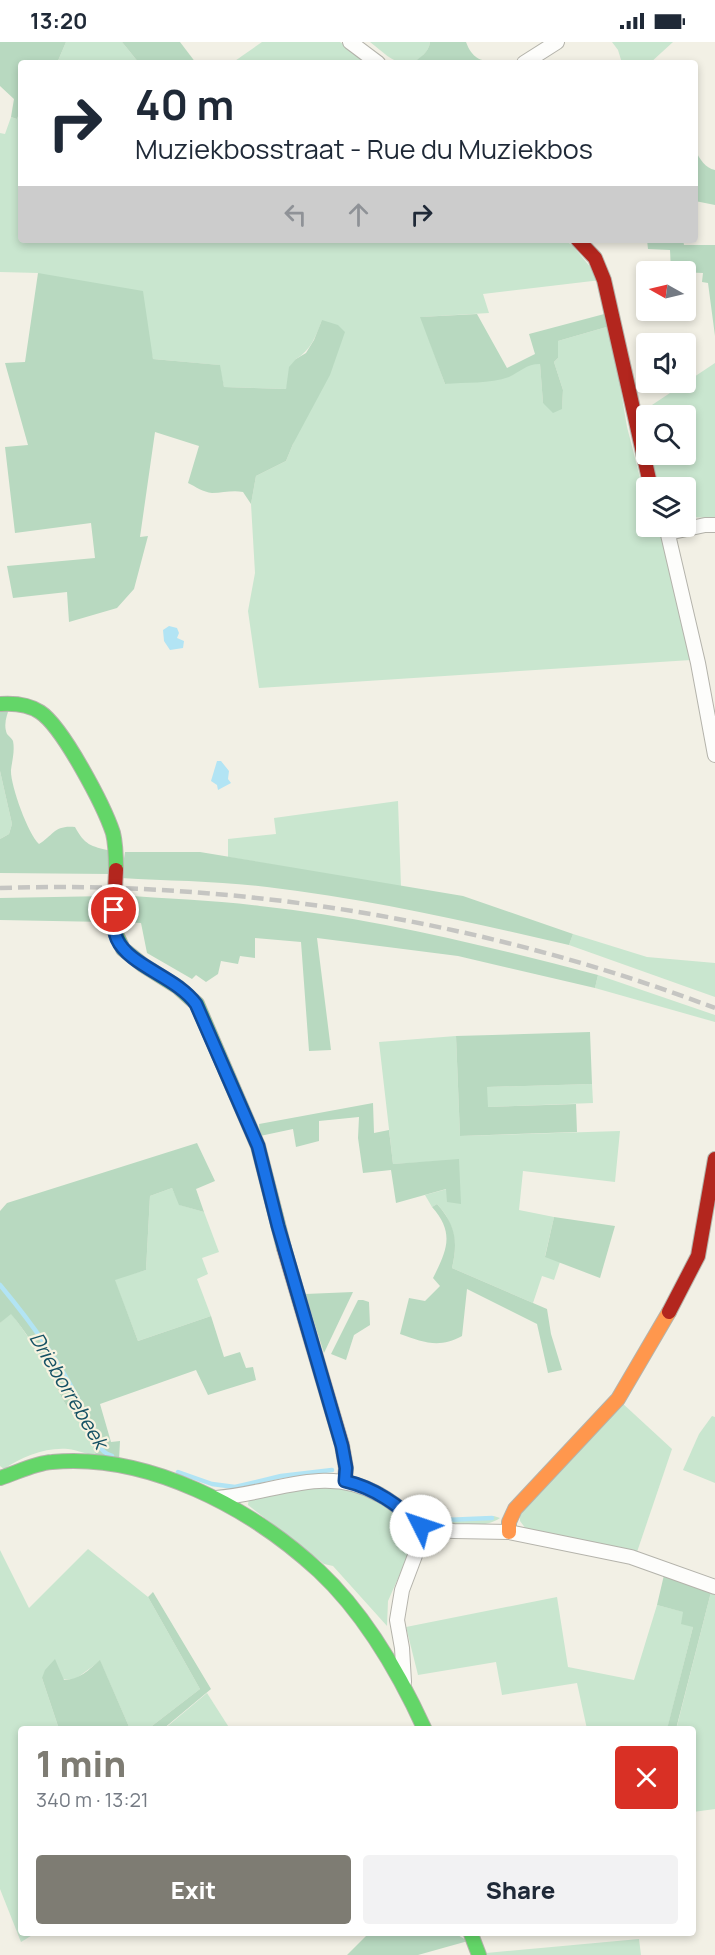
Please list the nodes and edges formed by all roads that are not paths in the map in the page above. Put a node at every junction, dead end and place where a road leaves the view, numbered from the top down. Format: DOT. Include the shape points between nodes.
graph roads {
  1 [pos="350,42"];
  2 [pos="557,42"];
  3 [pos="374,60"];
  4 [pos="529,60"];
  5 [pos="581,243"];
  6 [pos="648,477"];
  7 [pos="715,525"];
  8 [pos="696,526"];
  9 [pos="669,537"];
  10 [pos="0,704"];
  11 [pos="715,755"];
  12 [pos="715,1159"];
  13 [pos="0,1478"];
  14 [pos="345,1481"];
  15 [pos="216,1498"];
  16 [pos="425,1529"];
  17 [pos="509,1532"];
  18 [pos="715,1587"];
  19 [pos="404,1684"];
  20 [pos="423,1726"];
  21 [pos="472,1936"];
  22 [pos="479,1955"];
  1 -- 3 [label="street"];
  2 -- 4 [label="street"];
  5 -- 6 [label="street" via="595,258 604,280"];
  7 -- 8 [label="street"];
  9 -- 11 [label="street"];
  10 -- 14 [label="street, bridge" via="25,706 43,714 76,763 106,817 116,846 117,939 135,958 189,994 196,1004 258,1146 342,1446"];
  12 -- 17 [label="street" via="698,1256 681,1292 618,1399 515,1509"];
  13 -- 15 [label="street" via="49,1462 83,1460 165,1477"];
  14 -- 15 [label="street" via="310,1481"];
  14 -- 16 [label="street" via="379,1494"];
  15 -- 19 [label="street" via="279,1539 320,1572 380,1645"];
  16 -- 17 [label="street"];
  16 -- 19 [label="street" via="402,1590 397,1620"];
  17 -- 18 [label="street" via="631,1557"];
  19 -- 20 [label="street"];
  21 -- 22 [label="street"];
}
